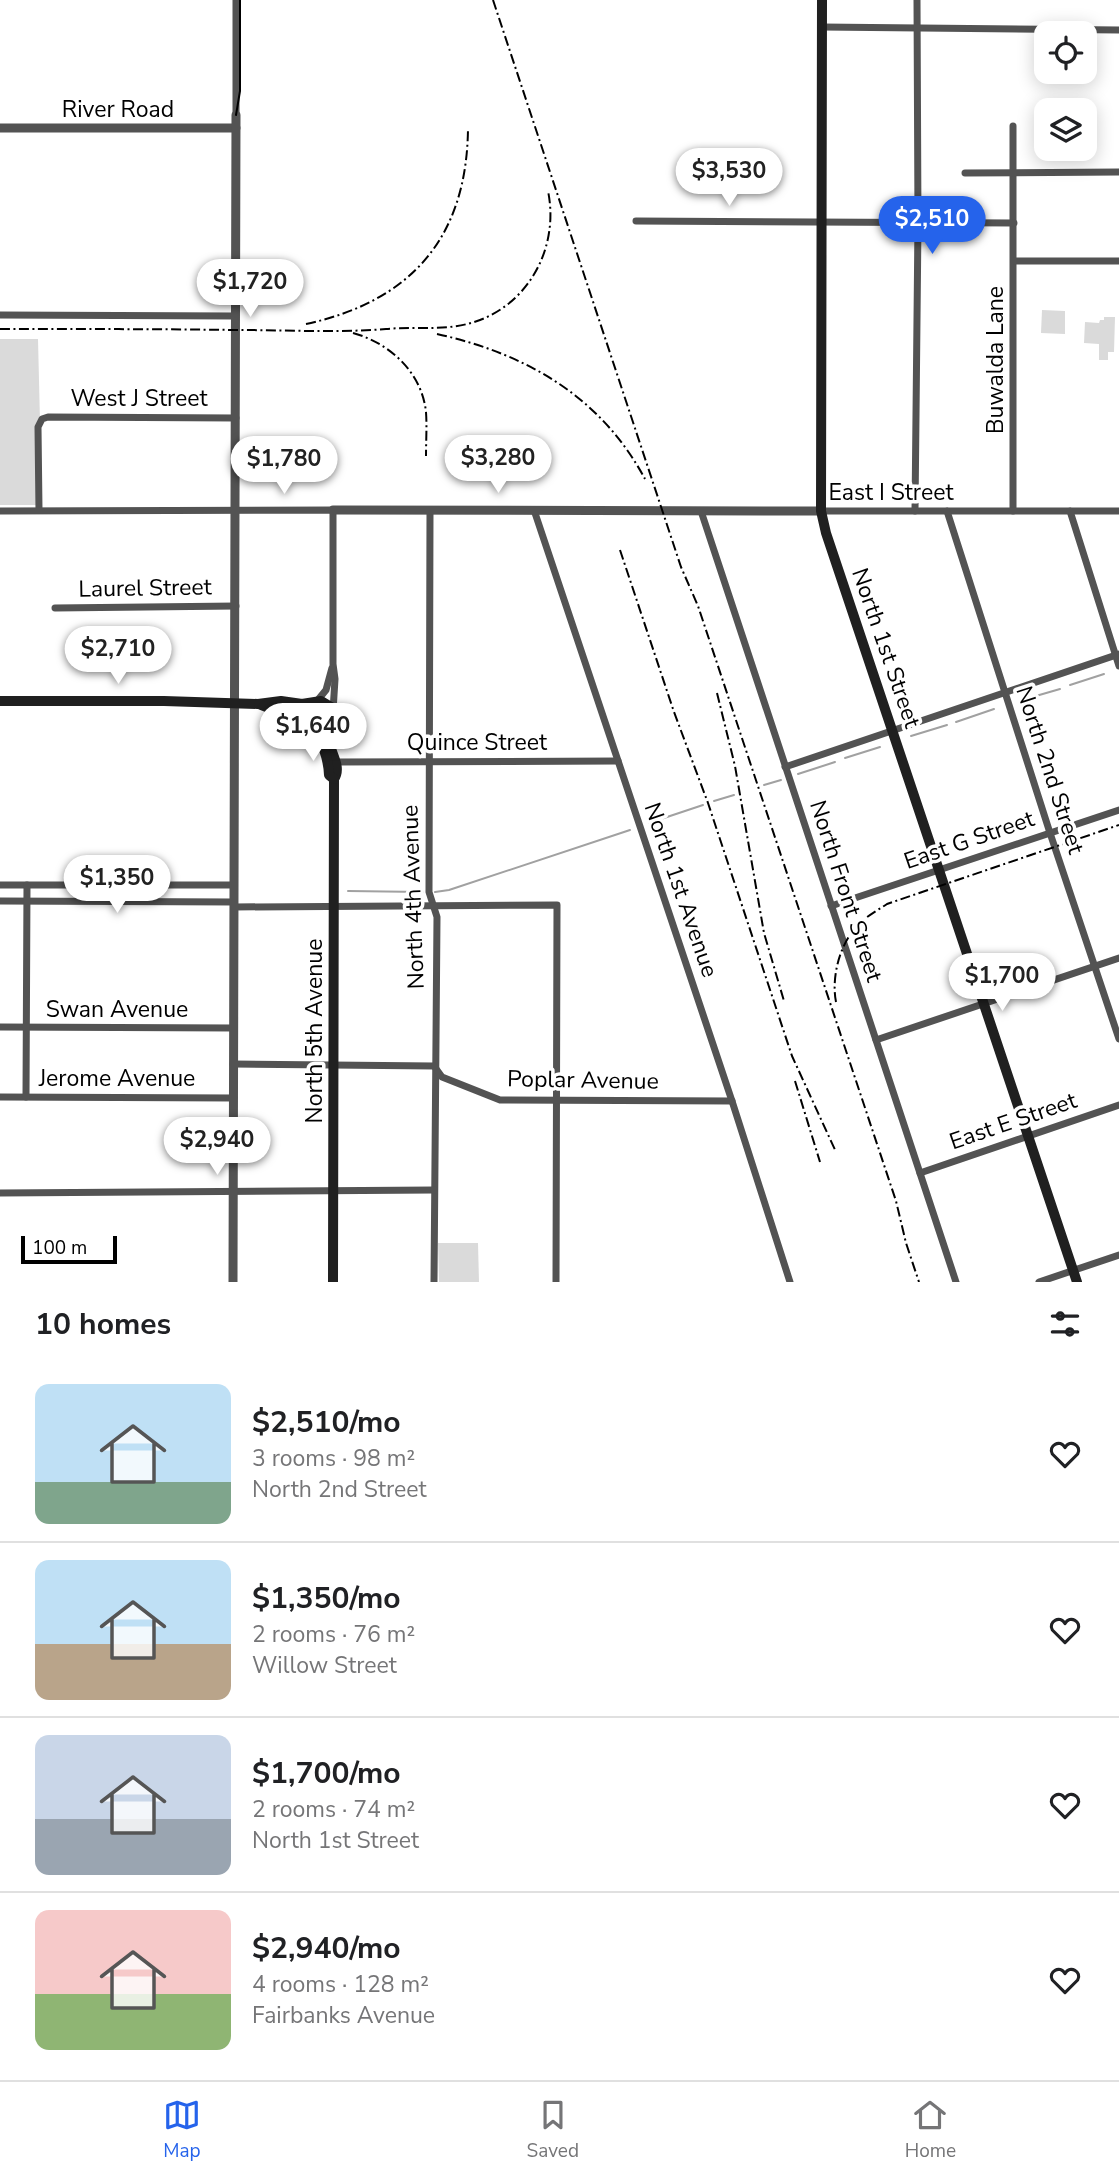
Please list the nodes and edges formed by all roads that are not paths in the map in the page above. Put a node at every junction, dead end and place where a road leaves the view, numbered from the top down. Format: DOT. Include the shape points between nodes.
graph roads {
  1 [pos="236,0"];
  2 [pos="822,0"];
  3 [pos="917,0"];
  4 [pos="821,27"];
  5 [pos="917,27"];
  6 [pos="1119,30"];
  7 [pos="236,115"];
  8 [pos="1013,126"];
  9 [pos="0,128"];
  10 [pos="236,128"];
  11 [pos="1119,172"];
  12 [pos="965,173"];
  13 [pos="1013,173"];
  14 [pos="636,221"];
  15 [pos="822,223"];
  16 [pos="918,223"];
  17 [pos="1014,223"];
  18 [pos="1014,261"];
  19 [pos="1119,261"];
  20 [pos="0,315"];
  21 [pos="236,316"];
  22 [pos="236,418"];
  23 [pos="235,509"];
  24 [pos="39,510"];
  25 [pos="333,510"];
  26 [pos="430,510"];
  27 [pos="534,510"];
  28 [pos="0,511"];
  29 [pos="701,511"];
  30 [pos="821,511"];
  31 [pos="915,511"];
  32 [pos="947,511"];
  33 [pos="1013,511"];
  34 [pos="1070,511"];
  35 [pos="1119,511"];
  36 [pos="236,606"];
  37 [pos="55,608"];
  38 [pos="1117,655"];
  39 [pos="333,664"];
  40 [pos="1119,666"];
  41 [pos="1004,692"];
  42 [pos="0,701"];
  43 [pos="314,702"];
  44 [pos="236,703"];
  45 [pos="258,704"];
  46 [pos="333,711"];
  47 [pos="308,723"];
  48 [pos="331,724"];
  49 [pos="893,730"];
  50 [pos="618,761"];
  51 [pos="336,762"];
  52 [pos="429,762"];
  53 [pos="785,767"];
  54 [pos="334,779"];
  55 [pos="1119,810"];
  56 [pos="1050,833"];
  57 [pos="940,871"];
  58 [pos="0,885"];
  59 [pos="27,885"];
  60 [pos="233,885"];
  61 [pos="0,901"];
  62 [pos="27,901"];
  63 [pos="234,904"];
  64 [pos="433,906"];
  65 [pos="831,906"];
  66 [pos="334,907"];
  67 [pos="1119,958"];
  68 [pos="1095,967"];
  69 [pos="985,1004"];
  70 [pos="0,1027"];
  71 [pos="26,1028"];
  72 [pos="234,1028"];
  73 [pos="1119,1039"];
  74 [pos="876,1040"];
  75 [pos="233,1065"];
  76 [pos="332,1066"];
  77 [pos="434,1066"];
  78 [pos="0,1097"];
  79 [pos="26,1097"];
  80 [pos="234,1098"];
  81 [pos="557,1101"];
  82 [pos="732,1101"];
  83 [pos="1119,1105"];
  84 [pos="1029,1136"];
  85 [pos="920,1173"];
  86 [pos="434,1190"];
  87 [pos="234,1191"];
  88 [pos="333,1191"];
  89 [pos="0,1193"];
  90 [pos="1119,1255"];
  91 [pos="1073,1270"];
  92 [pos="233,1282"];
  93 [pos="333,1282"];
  94 [pos="434,1282"];
  95 [pos="556,1282"];
  96 [pos="790,1282"];
  97 [pos="956,1282"];
  98 [pos="1039,1282"];
  99 [pos="1077,1282"];
  1 -- 7 [label="street"];
  2 -- 4 [label="main road, North 1st Street"];
  3 -- 5 [label="street"];
  4 -- 5 [label="street"];
  4 -- 15 [label="main road, North 1st Street"];
  5 -- 6 [label="street"];
  5 -- 16 [label="street"];
  7 -- 10 [label="street"];
  8 -- 13 [label="street, Buwalda Lane"];
  9 -- 10 [label="street, River Road"];
  10 -- 21 [label="street"];
  11 -- 13 [label="street"];
  12 -- 13 [label="street"];
  13 -- 17 [label="street, Buwalda Lane"];
  14 -- 15 [label="street"];
  15 -- 16 [label="street"];
  15 -- 30 [label="main road, North 1st Street"];
  16 -- 17 [label="street"];
  16 -- 31 [label="street"];
  17 -- 18 [label="street, Buwalda Lane"];
  18 -- 19 [label="street"];
  18 -- 33 [label="street, Buwalda Lane"];
  20 -- 21 [label="street"];
  21 -- 22 [label="street"];
  22 -- 23 [label="street"];
  22 -- 24 [label="street, West J Street" via="42,419 38,427"];
  23 -- 24 [label="street"];
  23 -- 25 [label="street"];
  23 -- 36 [label="street"];
  24 -- 28 [label="street"];
  25 -- 26 [label="street, East I Street"];
  25 -- 39 [label="street"];
  26 -- 27 [label="street, East I Street"];
  26 -- 52 [label="street, North 4th Avenue"];
  27 -- 29 [label="street, East I Street"];
  27 -- 50 [label="street, North 1st Avenue"];
  29 -- 30 [label="street, East I Street"];
  29 -- 53 [label="street, North Front Street"];
  30 -- 31 [label="street, East I Street"];
  30 -- 49 [label="main road, North 1st Street"];
  31 -- 32 [label="street, East I Street"];
  32 -- 33 [label="street, East I Street"];
  32 -- 41 [label="street, North 2nd Street"];
  33 -- 34 [label="street, East I Street"];
  34 -- 35 [label="street, East I Street"];
  34 -- 38 [label="street"];
  36 -- 37 [label="street, Laurel Street"];
  36 -- 44 [label="street"];
  38 -- 40 [label="street"];
  38 -- 41 [label="street"];
  39 -- 43 [label="street" via="326,690"];
  39 -- 46 [label="street"];
  41 -- 49 [label="street"];
  41 -- 56 [label="street, North 2nd Street"];
  42 -- 44 [label="main road"];
  43 -- 45 [label="main road"];
  43 -- 46 [label="main road" via="325,702"];
  43 -- 47 [label="main road" via="305,711"];
  44 -- 45 [label="main road"];
  44 -- 60 [label="street"];
  45 -- 47 [label="main road" via="293,712"];
  46 -- 48 [label="main road"];
  47 -- 48 [label="main road" via="324,729"];
  47 -- 54 [label="main road, North 5th Avenue"];
  48 -- 51 [label="main road, North 5th Avenue" via="329,741"];
  49 -- 53 [label="street"];
  49 -- 57 [label="main road, North 1st Street"];
  50 -- 52 [label="street, Quince Street"];
  50 -- 82 [label="street, North 1st Avenue"];
  51 -- 52 [label="street, Quince Street"];
  51 -- 54 [label="main road, North 5th Avenue"];
  52 -- 64 [label="street, North 4th Avenue" via="429,891"];
  53 -- 65 [label="street, North Front Street"];
  54 -- 66 [label="main road, North 5th Avenue"];
  55 -- 56 [label="street, East G Street"];
  56 -- 57 [label="street, East G Street"];
  56 -- 68 [label="street, North 2nd Street"];
  57 -- 65 [label="street, East G Street"];
  57 -- 69 [label="main road, North 1st Street"];
  58 -- 59 [label="street"];
  59 -- 60 [label="street"];
  59 -- 62 [label="street"];
  60 -- 63 [label="street"];
  61 -- 62 [label="street"];
  62 -- 63 [label="street"];
  62 -- 71 [label="street"];
  63 -- 66 [label="street"];
  63 -- 72 [label="street"];
  64 -- 66 [label="street"];
  64 -- 77 [label="street, North 4th Avenue"];
  64 -- 81 [label="street" via="558,905"];
  65 -- 74 [label="street, North Front Street"];
  66 -- 76 [label="main road, North 5th Avenue"];
  67 -- 68 [label="street"];
  68 -- 69 [label="street"];
  68 -- 73 [label="street, North 2nd Street"];
  69 -- 74 [label="street"];
  69 -- 84 [label="main road, North 1st Street"];
  70 -- 71 [label="street, Swan Avenue"];
  71 -- 72 [label="street, Swan Avenue"];
  71 -- 79 [label="street"];
  72 -- 75 [label="street"];
  74 -- 85 [label="street, North Front Street"];
  75 -- 76 [label="street"];
  75 -- 80 [label="street"];
  76 -- 77 [label="street"];
  76 -- 88 [label="main road, North 5th Avenue"];
  77 -- 81 [label="street, Poplar Avenue" via="442,1077 500,1100"];
  77 -- 86 [label="street, North 4th Avenue"];
  78 -- 79 [label="street, Jerome Avenue"];
  79 -- 80 [label="street, Jerome Avenue"];
  80 -- 87 [label="street"];
  81 -- 82 [label="street, Poplar Avenue"];
  81 -- 95 [label="street"];
  82 -- 96 [label="street, North 1st Avenue"];
  83 -- 84 [label="street, East E Street"];
  84 -- 85 [label="street, East E Street"];
  84 -- 91 [label="main road, North 1st Street"];
  85 -- 97 [label="street, North Front Street"];
  86 -- 88 [label="street"];
  86 -- 94 [label="street, North 4th Avenue"];
  87 -- 88 [label="street"];
  87 -- 89 [label="street"];
  87 -- 92 [label="street"];
  88 -- 93 [label="main road, North 5th Avenue"];
  90 -- 91 [label="street"];
  91 -- 98 [label="street"];
  91 -- 99 [label="main road, North 1st Street"];
}
